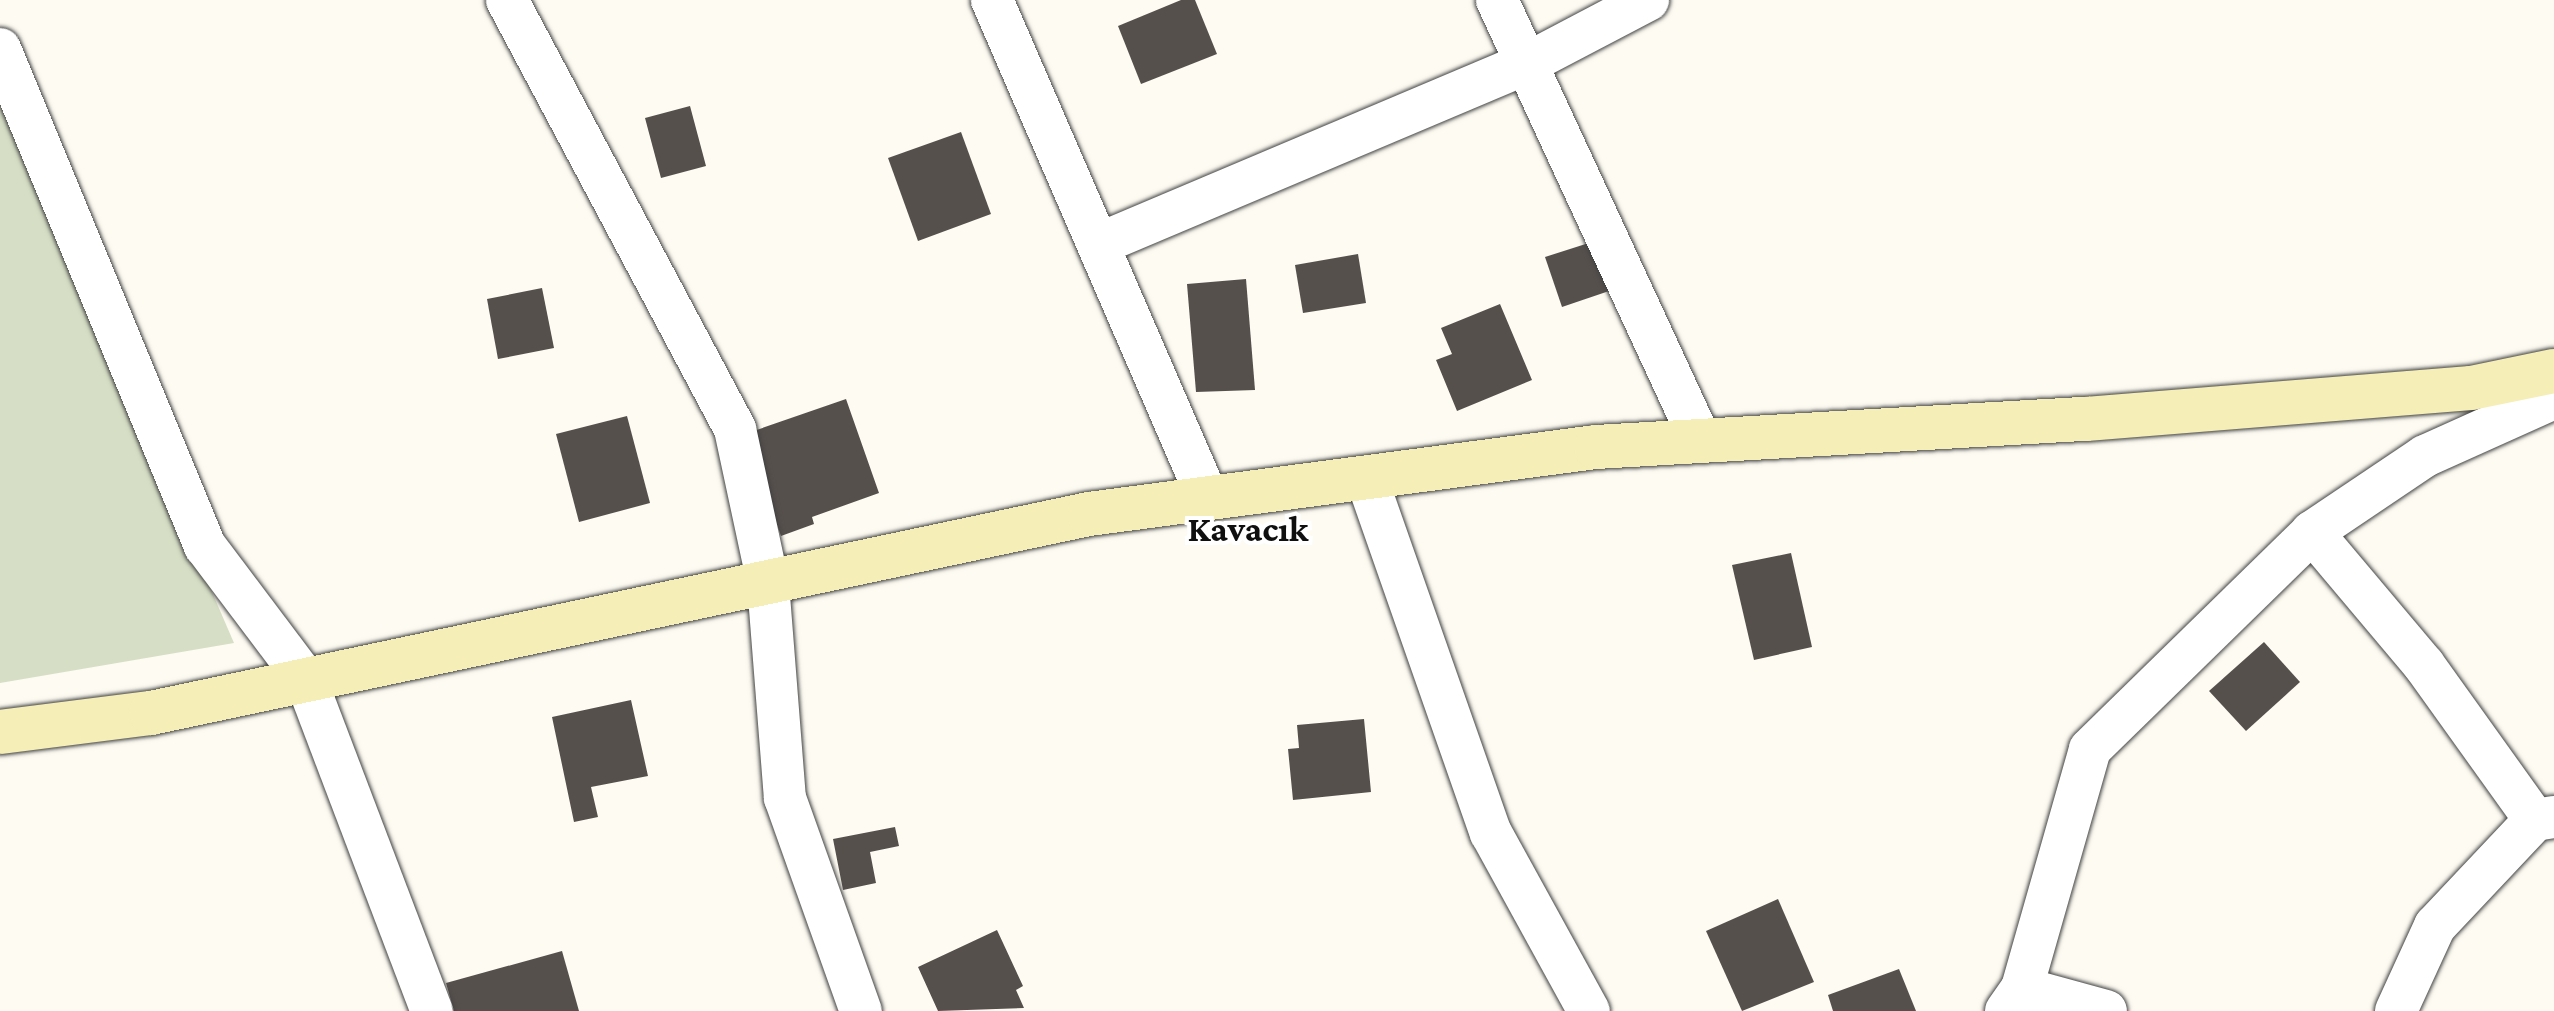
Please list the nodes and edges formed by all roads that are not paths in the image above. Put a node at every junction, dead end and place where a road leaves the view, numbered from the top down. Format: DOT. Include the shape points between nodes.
graph roads {
  1 [pos="507,0"];
  2 [pos="992,0"];
  3 [pos="1497,0"];
  4 [pos="1648,0"];
  5 [pos="0,49"];
  6 [pos="1526,64"];
  7 [pos="1099,244"];
  8 [pos="2554,371"];
  9 [pos="2554,398"];
  10 [pos="1701,441"];
  11 [pos="1366,477"];
  12 [pos="1208,499"];
  13 [pos="2312,532"];
  14 [pos="768,583"];
  15 [pos="306,680"];
  16 [pos="0,732"];
  17 [pos="2545,818"];
  18 [pos="2014,1000"];
  19 [pos="432,1011"];
  20 [pos="861,1011"];
  21 [pos="1589,1011"];
  22 [pos="2106,1011"];
  23 [pos="2396,1011"];
  1 -- 14 [label="street" via="735,429"];
  2 -- 7 [label="street"];
  3 -- 6 [label="street"];
  4 -- 6 [label="street"];
  5 -- 15 [label="street" via="205,546"];
  6 -- 7 [label="street"];
  6 -- 10 [label="street"];
  7 -- 12 [label="street"];
  8 -- 10 [label="street" via="2456,389 2086,419"];
  9 -- 13 [label="street" via="2425,456"];
  10 -- 11 [label="street" via="1596,447"];
  11 -- 12 [label="street"];
  11 -- 21 [label="street" via="1491,833"];
  12 -- 14 [label="street" via="1089,514"];
  13 -- 17 [label="street"];
  13 -- 18 [label="street" via="2090,749"];
  14 -- 15 [label="street"];
  14 -- 20 [label="street" via="785,798"];
  15 -- 16 [label="street" via="151,713"];
  15 -- 19 [label="street"];
  17 -- 23 [label="street" via="2435,926"];
  18 -- 22 [label="street"];
}
